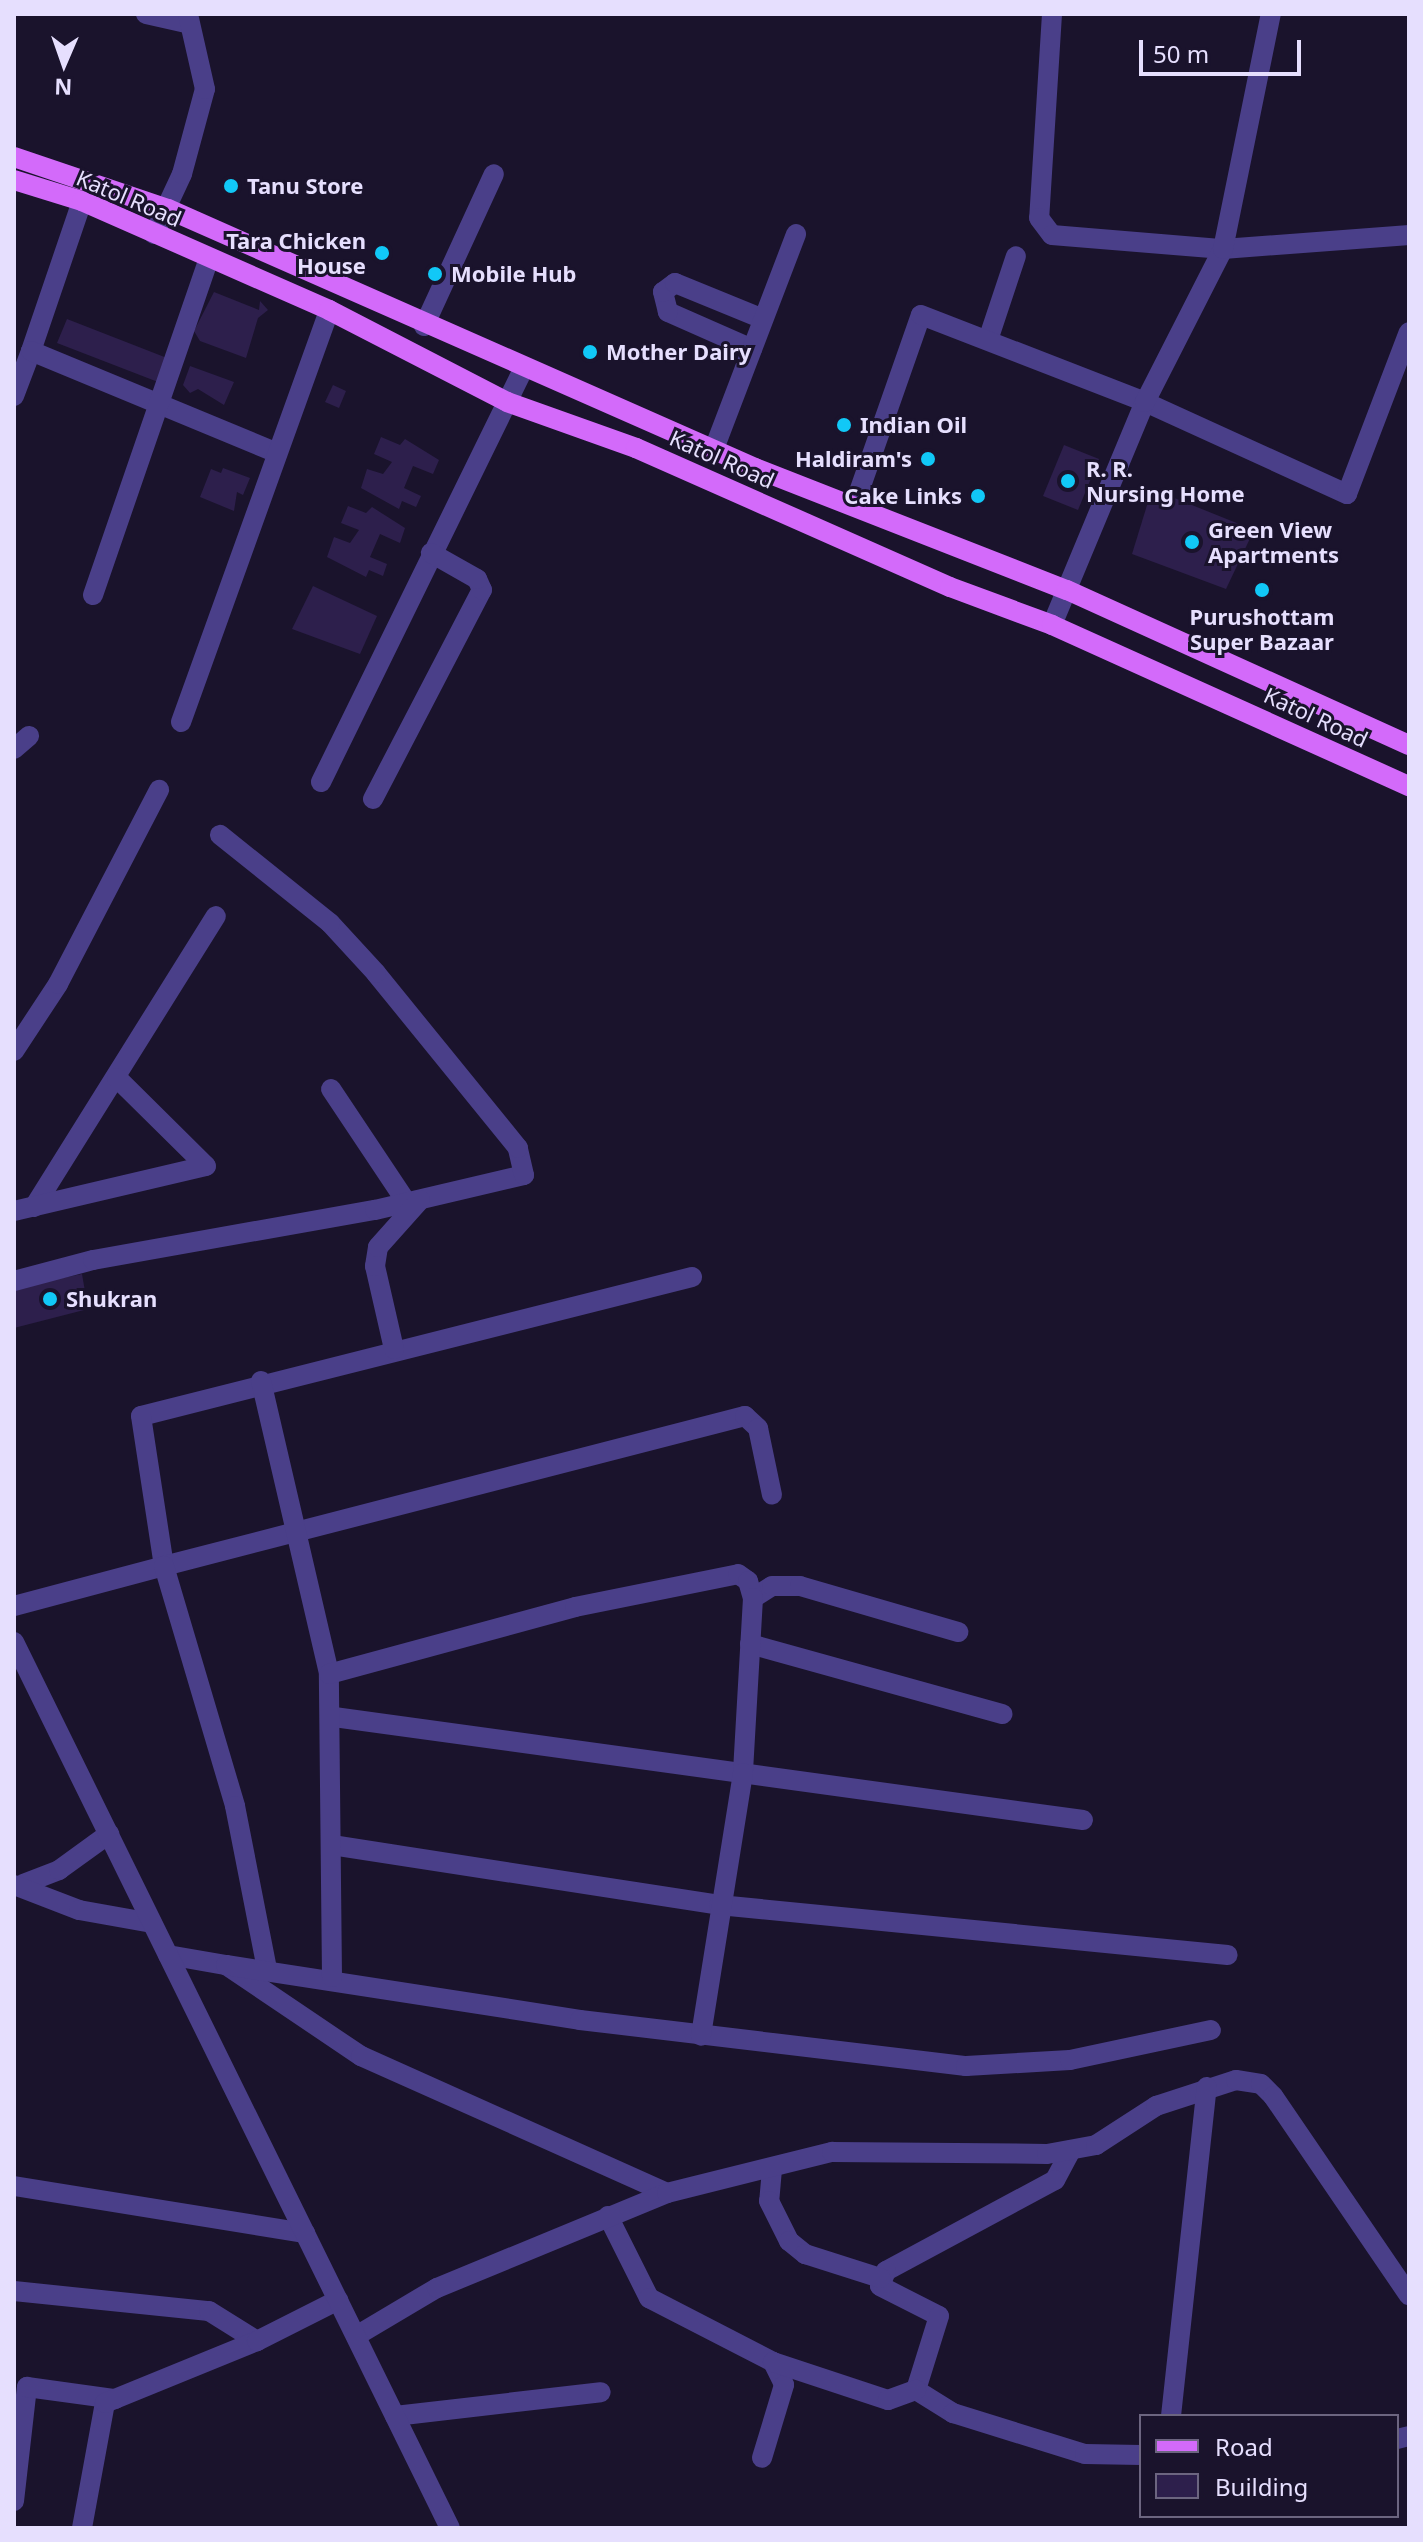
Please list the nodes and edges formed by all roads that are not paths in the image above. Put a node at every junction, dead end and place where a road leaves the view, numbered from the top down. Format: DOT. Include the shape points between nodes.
graph roads {
  1 [pos="146,14"];
  2 [pos="1052,14"];
  3 [pos="1271,14"];
  4 [pos="187,19"];
  5 [pos="14,157"];
  6 [pos="494,174"];
  7 [pos="14,180"];
  8 [pos="82,201"];
  9 [pos="168,209"];
  10 [pos="154,234"];
  11 [pos="796,234"];
  12 [pos="1409,235"];
  13 [pos="1223,249"];
  14 [pos="1016,256"];
  15 [pos="209,258"];
  16 [pos="329,310"];
  17 [pos="763,319"];
  18 [pos="424,326"];
  19 [pos="1409,332"];
  20 [pos="989,337"];
  21 [pos="752,349"];
  22 [pos="31,351"];
  23 [pos="523,369"];
  24 [pos="14,396"];
  25 [pos="155,402"];
  26 [pos="507,402"];
  27 [pos="1145,402"];
  28 [pos="714,449"];
  29 [pos="275,452"];
  30 [pos="854,506"];
  31 [pos="431,553"];
  32 [pos="1067,590"];
  33 [pos="93,595"];
  34 [pos="1052,625"];
  35 [pos="181,722"];
  36 [pos="1409,745"];
  37 [pos="321,782"];
  38 [pos="1409,786"];
  39 [pos="159,790"];
  40 [pos="373,799"];
  41 [pos="220,835"];
  42 [pos="216,916"];
  43 [pos="14,1051"];
  44 [pos="117,1078"];
  45 [pos="331,1089"];
  46 [pos="413,1201"];
  47 [pos="24,1209"];
  48 [pos="692,1277"];
  49 [pos="14,1281"];
  50 [pos="394,1349"];
  51 [pos="261,1381"];
  52 [pos="772,1495"];
  53 [pos="295,1532"];
  54 [pos="164,1566"];
  55 [pos="753,1598"];
  56 [pos="14,1606"];
  57 [pos="958,1632"];
  58 [pos="14,1644"];
  59 [pos="750,1644"];
  60 [pos="329,1674"];
  61 [pos="1002,1714"];
  62 [pos="334,1717"];
  63 [pos="743,1773"];
  64 [pos="1083,1820"];
  65 [pos="109,1834"];
  66 [pos="332,1845"];
  67 [pos="19,1884"];
  68 [pos="719,1905"];
  69 [pos="152,1923"];
  70 [pos="168,1955"];
  71 [pos="1228,1955"];
  72 [pos="226,1965"];
  73 [pos="267,1969"];
  74 [pos="332,1977"];
  75 [pos="1211,2030"];
  76 [pos="701,2036"];
  77 [pos="1207,2087"];
  78 [pos="1071,2150"];
  79 [pos="772,2169"];
  80 [pos="14,2186"];
  81 [pos="667,2193"];
  82 [pos="608,2216"];
  83 [pos="305,2233"];
  84 [pos="880,2278"];
  85 [pos="14,2291"];
  86 [pos="1409,2295"];
  87 [pos="338,2300"];
  88 [pos="356,2336"];
  89 [pos="257,2341"];
  90 [pos="773,2362"];
  91 [pos="20,2386"];
  92 [pos="916,2390"];
  93 [pos="601,2392"];
  94 [pos="115,2399"];
  95 [pos="1171,2414"];
  96 [pos="395,2416"];
  97 [pos="1139,2455"];
  98 [pos="762,2458"];
  99 [pos="16,2475"];
  100 [pos="14,2501"];
  101 [pos="82,2528"];
  102 [pos="450,2528"];
  1 -- 4 [label="street"];
  2 -- 13 [label="street" via="1039,218 1052,235"];
  3 -- 13 [label="street"];
  4 -- 9 [label="street" via="205,89"];
  5 -- 9 [label="main road, Katol Road"];
  6 -- 18 [label="street"];
  7 -- 8 [label="main road, Katol Road"];
  8 -- 10 [label="main road, Katol Road"];
  8 -- 22 [label="street"];
  9 -- 10 [label="street"];
  9 -- 18 [label="main road, Katol Road"];
  10 -- 15 [label="main road, Katol Road"];
  11 -- 17 [label="street"];
  12 -- 13 [label="street"];
  13 -- 27 [label="street"];
  14 -- 20 [label="street"];
  15 -- 16 [label="main road, Katol Road"];
  15 -- 25 [label="street"];
  16 -- 26 [label="main road, Katol Road"];
  16 -- 29 [label="street"];
  17 -- 21 [label="street"];
  17 -- 21 [label="street" via="675,283 663,292 668,312"];
  18 -- 23 [label="main road, Katol Road"];
  19 -- 27 [label="street" via="1347,494"];
  20 -- 27 [label="street"];
  20 -- 30 [label="street" via="927,314 918,318"];
  21 -- 28 [label="street"];
  22 -- 24 [label="street"];
  22 -- 25 [label="street"];
  23 -- 26 [label="street"];
  23 -- 28 [label="main road, Katol Road"];
  25 -- 29 [label="street"];
  25 -- 33 [label="street"];
  26 -- 31 [label="street"];
  26 -- 34 [label="main road, Katol Road" via="636,448 950,587"];
  27 -- 32 [label="street"];
  28 -- 30 [label="main road, Katol Road"];
  29 -- 35 [label="street"];
  30 -- 32 [label="main road, Katol Road"];
  31 -- 37 [label="street"];
  31 -- 40 [label="street" via="477,579 482,590"];
  32 -- 34 [label="street"];
  32 -- 36 [label="main road, Katol Road"];
  34 -- 38 [label="main road, Katol Road"];
  39 -- 43 [label="street" via="58,984"];
  41 -- 46 [label="street" via="330,923 518,1148 524,1175"];
  42 -- 44 [label="street"];
  44 -- 47 [label="street"];
  44 -- 47 [label="street" via="206,1166"];
  45 -- 46 [label="street"];
  46 -- 49 [label="street" via="93,1260"];
  46 -- 50 [label="street" via="378,1247 375,1266"];
  48 -- 50 [label="street"];
  50 -- 51 [label="street"];
  51 -- 53 [label="street"];
  51 -- 54 [label="street" via="141,1416"];
  52 -- 53 [label="street" via="758,1428 745,1416"];
  53 -- 54 [label="street"];
  53 -- 60 [label="street"];
  54 -- 56 [label="street"];
  54 -- 73 [label="street" via="235,1806"];
  55 -- 57 [label="street" via="772,1586 800,1586"];
  55 -- 59 [label="street"];
  55 -- 60 [label="street" via="748,1581 727,1573"];
  58 -- 65 [label="street"];
  59 -- 61 [label="street"];
  59 -- 63 [label="street"];
  60 -- 62 [label="street"];
  62 -- 63 [label="street"];
  62 -- 66 [label="street"];
  63 -- 64 [label="street"];
  63 -- 68 [label="street"];
  65 -- 67 [label="street" via="59,1870"];
  65 -- 69 [label="street"];
  66 -- 68 [label="street"];
  66 -- 74 [label="street"];
  67 -- 69 [label="street" via="79,1910"];
  68 -- 71 [label="street"];
  68 -- 76 [label="street"];
  69 -- 70 [label="street"];
  70 -- 72 [label="street"];
  70 -- 83 [label="street"];
  72 -- 73 [label="street"];
  72 -- 81 [label="street" via="361,2056"];
  73 -- 74 [label="street"];
  74 -- 76 [label="street"];
  75 -- 76 [label="street" via="1070,2060 966,2066"];
  77 -- 78 [label="street" via="1156,2106 1096,2145"];
  77 -- 86 [label="street" via="1236,2080 1267,2090"];
  77 -- 95 [label="street"];
  78 -- 79 [label="street" via="832,2152"];
  78 -- 84 [label="street" via="1055,2180"];
  79 -- 81 [label="street"];
  79 -- 84 [label="street" via="769,2201 789,2241 805,2254"];
  80 -- 83 [label="street"];
  81 -- 82 [label="street"];
  82 -- 88 [label="street" via="437,2288"];
  82 -- 90 [label="street" via="649,2298"];
  83 -- 87 [label="street"];
  84 -- 92 [label="street" via="885,2293 939,2316"];
  85 -- 89 [label="street" via="209,2311"];
  87 -- 88 [label="street"];
  87 -- 89 [label="street"];
  88 -- 96 [label="street"];
  89 -- 94 [label="street"];
  90 -- 92 [label="street" via="888,2400"];
  90 -- 98 [label="street" via="784,2385"];
  91 -- 94 [label="street"];
  91 -- 99 [label="street"];
  92 -- 97 [label="street" via="953,2413 1085,2454"];
  93 -- 96 [label="street"];
  94 -- 101 [label="street" via="105,2403"];
  96 -- 102 [label="street"];
  99 -- 100 [label="street"];
}
